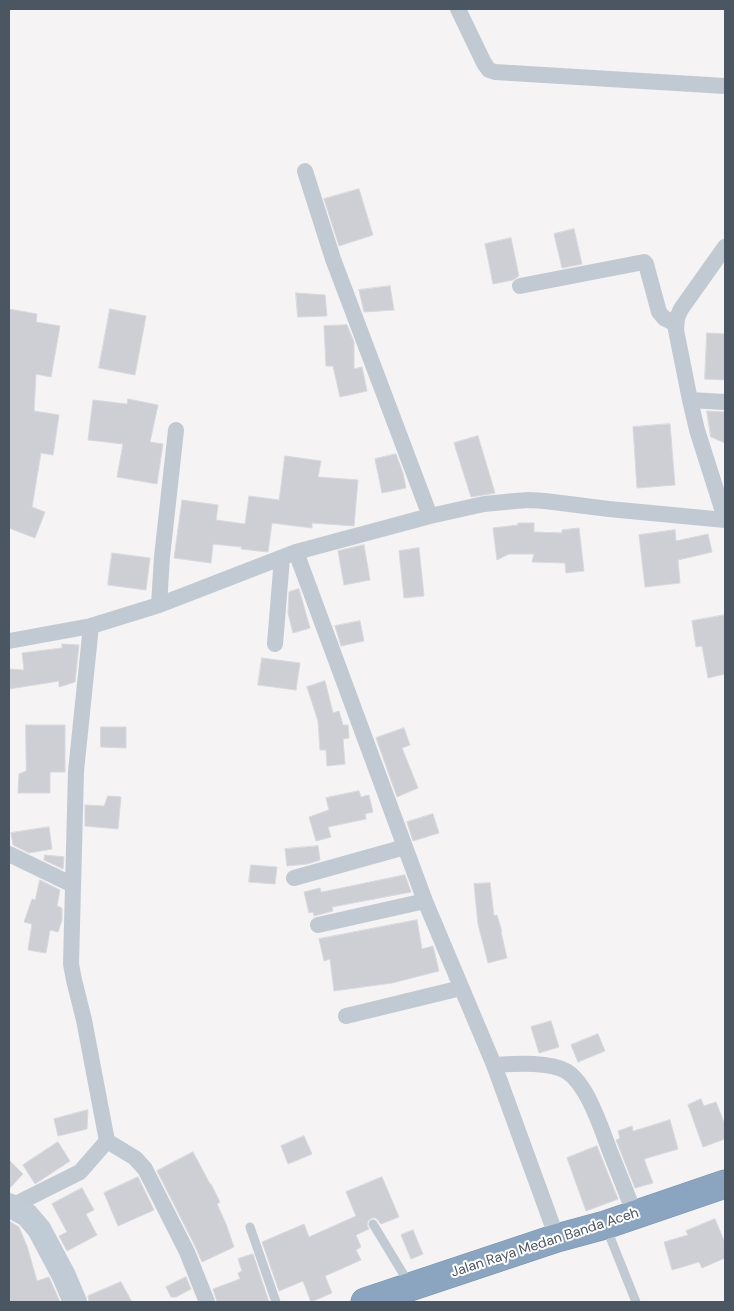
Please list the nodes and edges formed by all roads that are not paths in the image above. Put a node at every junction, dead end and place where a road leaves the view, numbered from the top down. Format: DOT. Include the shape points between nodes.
graph roads {
  1 [pos="458,9"];
  2 [pos="725,86"];
  3 [pos="305,171"];
  4 [pos="725,247"];
  5 [pos="520,286"];
  6 [pos="676,324"];
  7 [pos="690,400"];
  8 [pos="725,402"];
  9 [pos="176,430"];
  10 [pos="430,516"];
  11 [pos="725,519"];
  12 [pos="289,555"];
  13 [pos="159,606"];
  14 [pos="91,626"];
  15 [pos="9,641"];
  16 [pos="275,644"];
  17 [pos="405,847"];
  18 [pos="9,854"];
  19 [pos="294,878"];
  20 [pos="73,885"];
  21 [pos="425,901"];
  22 [pos="318,925"];
  23 [pos="461,988"];
  24 [pos="346,1016"];
  25 [pos="494,1065"];
  26 [pos="106,1141"];
  27 [pos="725,1184"];
  28 [pos="11,1205"];
  29 [pos="635,1215"];
  30 [pos="374,1224"];
  31 [pos="605,1225"];
  32 [pos="250,1227"];
  33 [pos="557,1238"];
  34 [pos="411,1287"];
  35 [pos="75,1302"];
  36 [pos="207,1302"];
  37 [pos="276,1302"];
  38 [pos="365,1302"];
  39 [pos="636,1302"];
  1 -- 2 [label="street" via="484,63 494,72"];
  3 -- 10 [label="street" via="333,259"];
  4 -- 6 [label="street" via="681,309"];
  5 -- 6 [label="street" via="644,262 659,312"];
  6 -- 7 [label="street"];
  7 -- 8 [label="street"];
  7 -- 11 [label="street"];
  9 -- 13 [label="street"];
  10 -- 11 [label="street" via="484,504 530,500"];
  10 -- 12 [label="street"];
  12 -- 13 [label="street"];
  12 -- 16 [label="street"];
  12 -- 17 [label="street"];
  13 -- 14 [label="street"];
  14 -- 15 [label="street"];
  14 -- 20 [label="street" via="76,771"];
  17 -- 19 [label="street"];
  17 -- 21 [label="street"];
  18 -- 20 [label="street"];
  20 -- 26 [label="street" via="72,972"];
  21 -- 22 [label="street"];
  21 -- 23 [label="street"];
  23 -- 24 [label="street"];
  23 -- 25 [label="street"];
  25 -- 29 [label="street" via="552,1066 573,1077 592,1106"];
  25 -- 33 [label="street"];
  26 -- 28 [label="street" via="80,1172"];
  26 -- 36 [label="street" via="135,1158 145,1169 187,1252"];
  27 -- 29 [label="highway, Jalan Raya Medan Banda Aceh"];
  28 -- 35 [label="street" via="27,1215 39,1229"];
  29 -- 31 [label="highway, Jalan Raya Medan Banda Aceh"];
  30 -- 34 [label="lane"];
  31 -- 33 [label="highway, Jalan Raya Medan Banda Aceh"];
  31 -- 39 [label="lane"];
  32 -- 37 [label="lane"];
  33 -- 34 [label="highway, Jalan Raya Medan Banda Aceh"];
  34 -- 38 [label="highway, Jalan Raya Medan Banda Aceh"];
}
